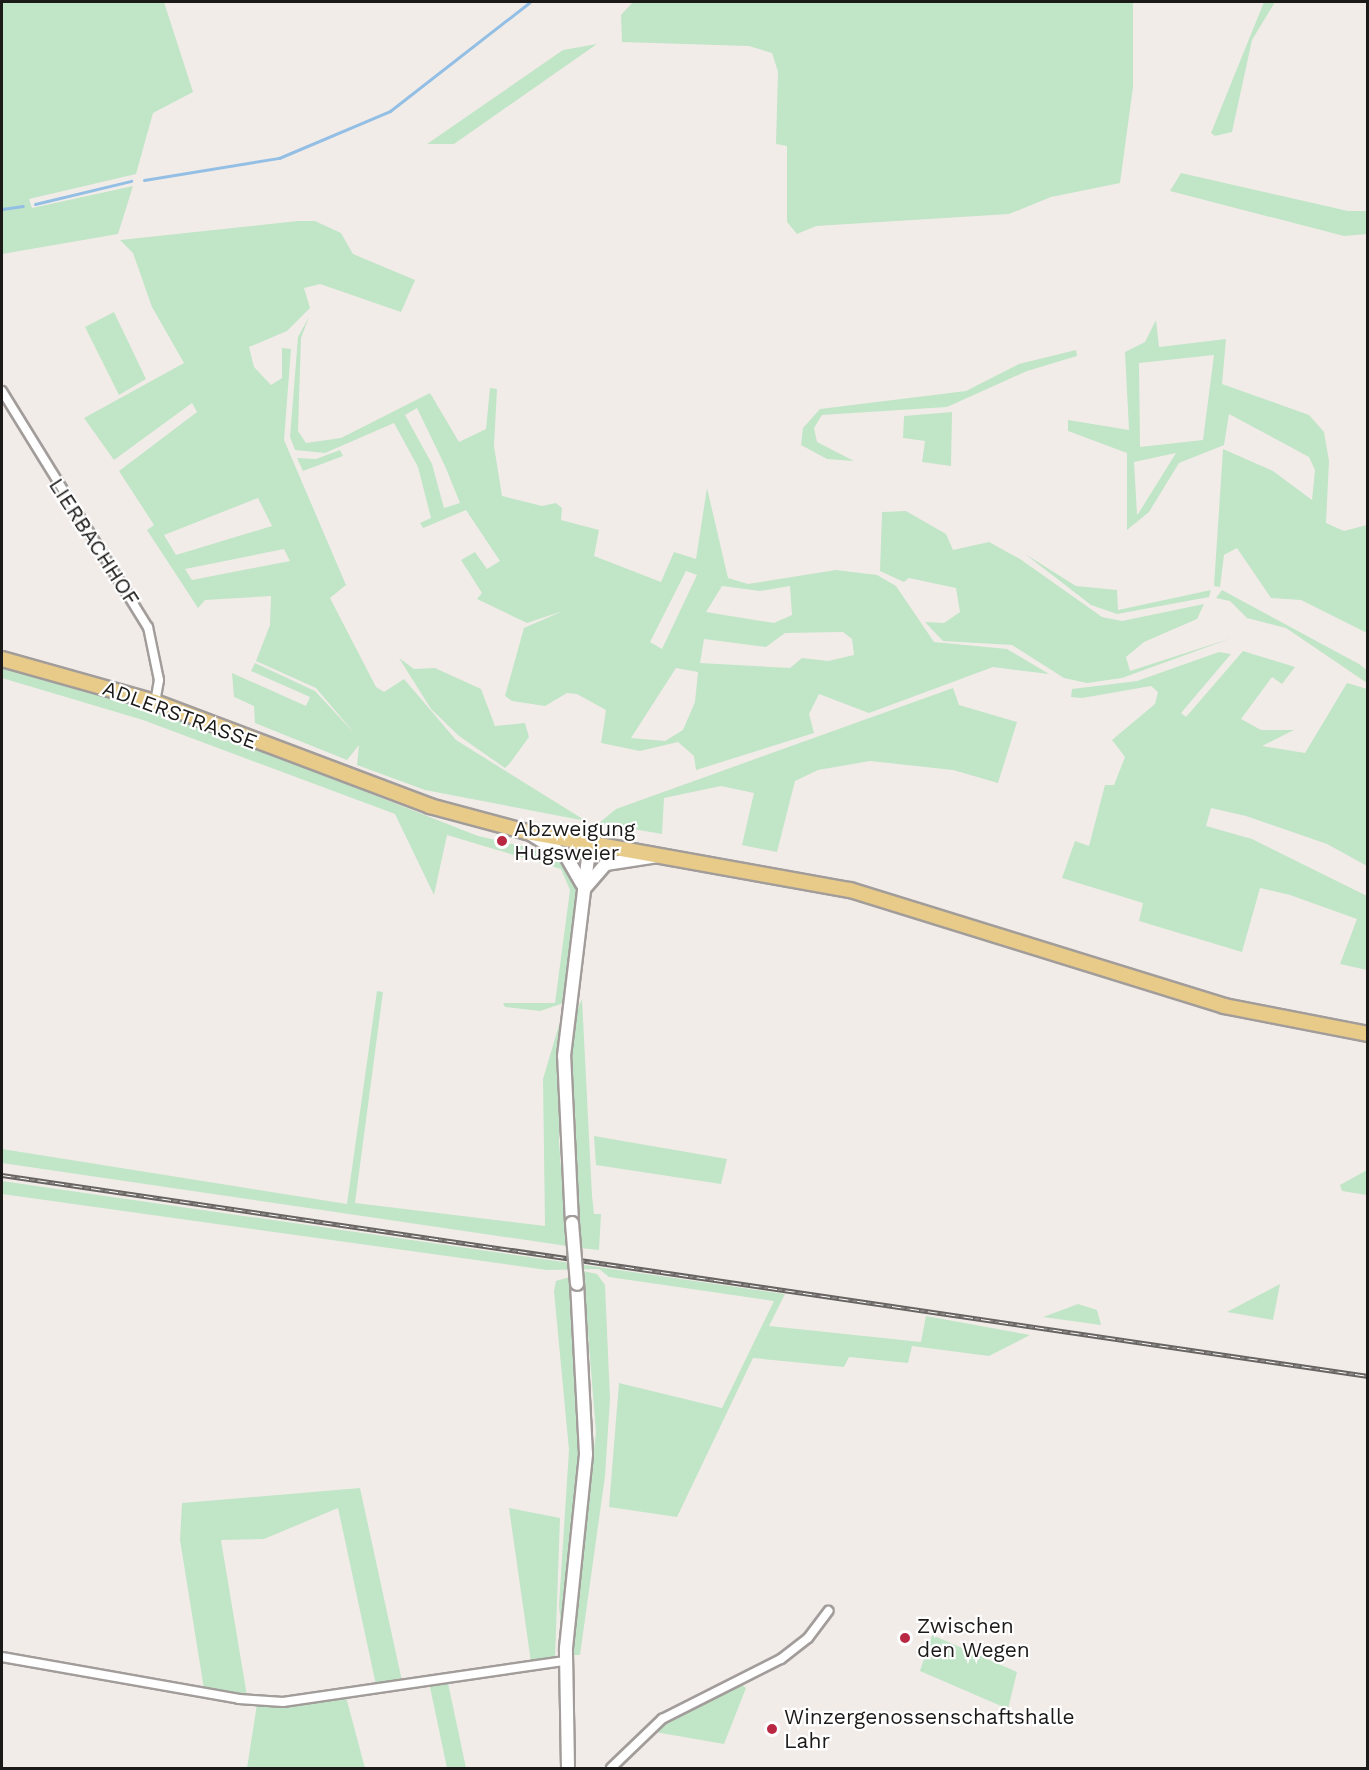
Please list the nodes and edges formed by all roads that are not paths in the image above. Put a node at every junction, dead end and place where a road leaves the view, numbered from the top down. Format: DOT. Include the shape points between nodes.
graph roads {
  1 [pos="2,391"];
  2 [pos="2,659"];
  3 [pos="155,702"];
  4 [pos="527,831"];
  5 [pos="590,842"];
  6 [pos="660,856"];
  7 [pos="583,890"];
  8 [pos="1368,1034"];
  9 [pos="828,1611"];
  10 [pos="2,1657"];
  11 [pos="565,1661"];
  12 [pos="568,1768"];
  13 [pos="611,1768"];
  1 -- 3 [label="street, LIERBACHHOF" via="148,627 159,680"];
  2 -- 3 [label="main road, ADLERSTRASSE"];
  3 -- 4 [label="main road, ADLERSTRASSE" via="356,780"];
  4 -- 5 [label="main road, ADLERSTRASSE"];
  4 -- 7 [label="street" via="573,863"];
  5 -- 6 [label="main road, ADLERSTRASSE"];
  5 -- 7 [label="street"];
  6 -- 7 [label="street" via="606,864"];
  6 -- 8 [label="main road, ADLERSTRASSE" via="849,890 1224,1006"];
  7 -- 11 [label="street, bridge" via="564,1056 586,1454"];
  9 -- 13 [label="street" via="808,1638 781,1659 662,1719"];
  10 -- 11 [label="street" via="240,1699 283,1702"];
  11 -- 12 [label="street"];
}
